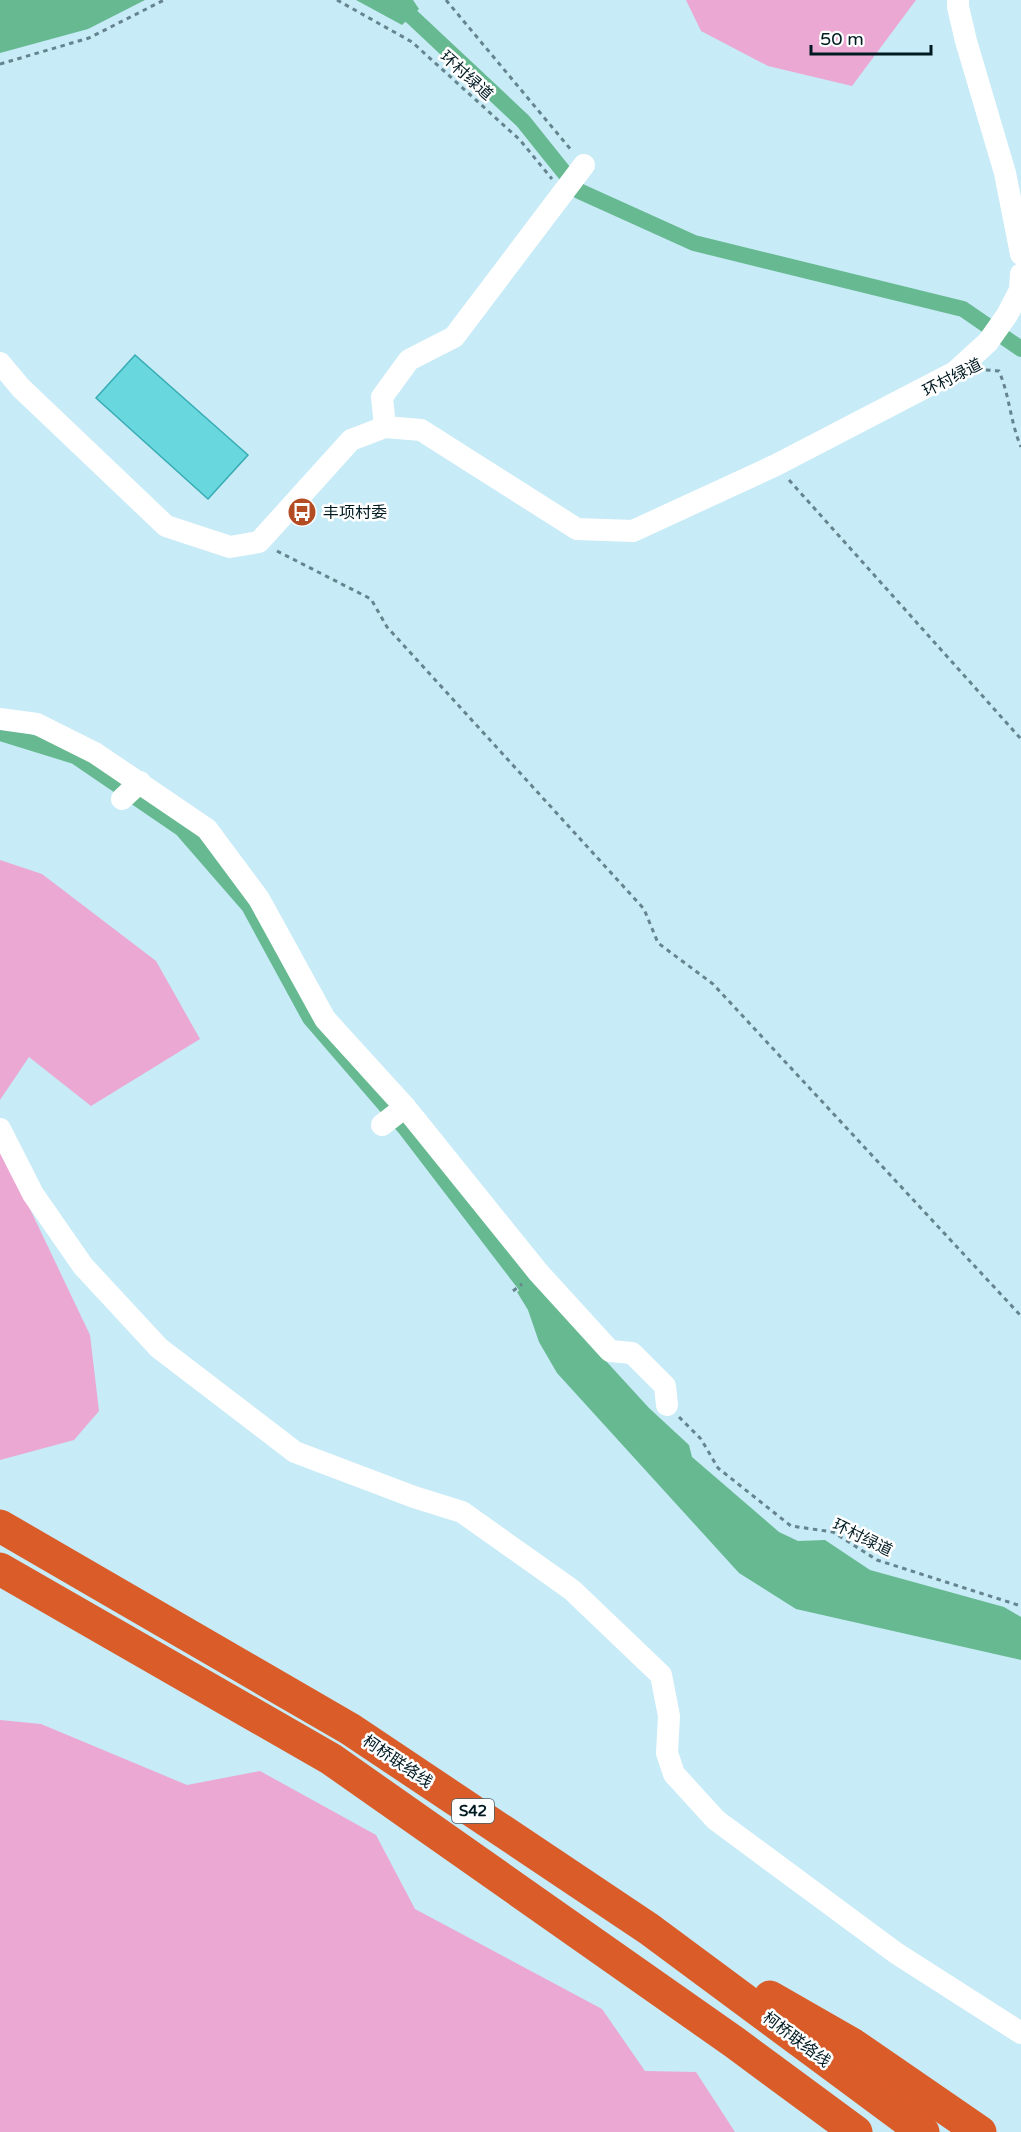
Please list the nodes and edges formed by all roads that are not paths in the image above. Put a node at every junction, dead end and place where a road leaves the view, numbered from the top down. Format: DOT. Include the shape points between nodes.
graph roads {
  1 [pos="958,0"];
  2 [pos="584,165"];
  3 [pos="1021,254"];
  4 [pos="1021,274"];
  5 [pos="0,363"];
  6 [pos="385,427"];
  7 [pos="0,719"];
  8 [pos="140,782"];
  9 [pos="122,799"];
  10 [pos="0,1129"];
  11 [pos="667,1405"];
  12 [pos="0,1526"];
  13 [pos="0,1569"];
  14 [pos="649,1929"];
  15 [pos="1021,2033"];
  16 [pos="734,2042"];
  17 [pos="833,2132"];
  18 [pos="856,2132"];
  19 [pos="923,2132"];
  20 [pos="981,2132"];
  1 -- 3 [label="street" via="966,41 1005,173"];
  2 -- 6 [label="street" via="454,337 409,360 382,397"];
  4 -- 6 [label="street" via="1020,290 1007,315 988,342 955,372 776,465 633,531 577,529 421,430"];
  5 -- 6 [label="street" via="21,388 166,526 230,547 260,542 351,440"];
  7 -- 8 [label="street" via="37,723"];
  8 -- 9 [label="street"];
  8 -- 11 [label="street" via="207,829 259,899 325,1019 394,1116 610,1351 632,1353 665,1386"];
  10 -- 15 [label="street" via="33,1194 83,1266 159,1348 295,1452 462,1512 573,1590 661,1675 669,1716 667,1753 674,1774 695,1800 716,1820 896,1953"];
  12 -- 14 [label="highway, 柯桥联络线 / S42" via="351,1729"];
  13 -- 16 [label="highway, S42" via="331,1759"];
  14 -- 19 [label="highway, 柯桥联络线 / S42"];
  14 -- 20 [label="highway" via="852,2044"];
  16 -- 17 [label="highway"];
  16 -- 18 [label="highway, S42"];
}
